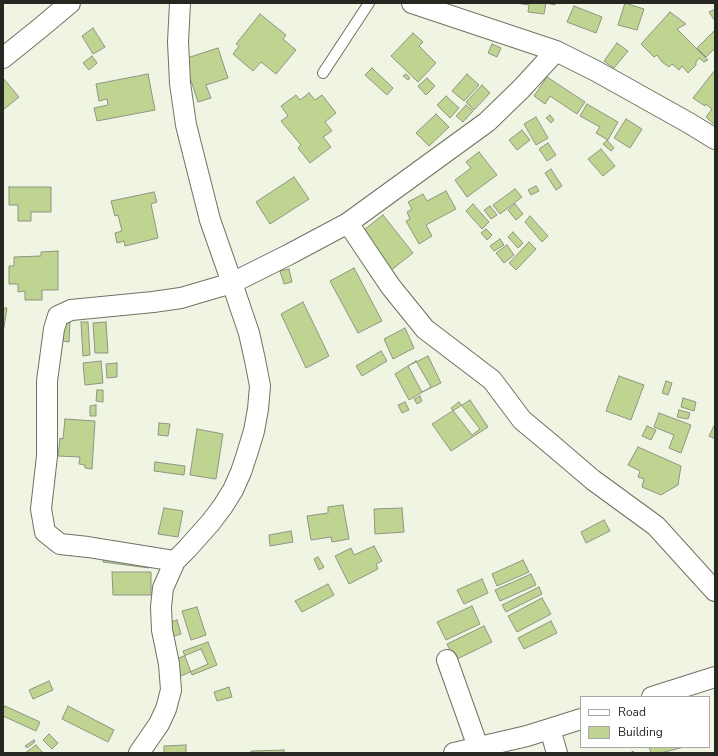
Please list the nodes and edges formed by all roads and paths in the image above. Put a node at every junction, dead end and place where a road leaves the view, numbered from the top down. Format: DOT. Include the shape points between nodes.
graph roads {
  1 [pos="70,3"];
  2 [pos="180,3"];
  3 [pos="369,3"];
  4 [pos="412,3"];
  5 [pos="556,51"];
  6 [pos="3,58"];
  7 [pos="324,74"];
  8 [pos="715,139"];
  9 [pos="348,223"];
  10 [pos="232,283"];
  11 [pos="175,561"];
  12 [pos="715,591"];
  13 [pos="447,660"];
  14 [pos="715,677"];
  15 [pos="655,696"];
  16 [pos="580,719"];
  17 [pos="550,729"];
  18 [pos="478,747"];
  19 [pos="139,753"];
  20 [pos="454,753"];
  21 [pos="557,753"];
  1 -- 6 [label="street"];
  2 -- 10 [label="street" via="180,83 186,125 210,220"];
  3 -- 7 [label="lane"];
  4 -- 5 [label="street"];
  5 -- 8 [label="street"];
  5 -- 9 [label="street" via="487,122"];
  9 -- 10 [label="street"];
  9 -- 12 [label="street" via="391,287 425,329 492,380 522,420 552,446 656,526"];
  10 -- 11 [label="street" via="249,333 260,386 254,431 233,490 211,522"];
  10 -- 11 [label="street" via="180,298 71,310 58,316 54,329 47,381 47,456 41,510 45,532 60,544"];
  11 -- 19 [label="street" via="163,588 161,607 171,690 159,724"];
  13 -- 18 [label="street"];
  14 -- 15 [label="street"];
  16 -- 17 [label="street"];
  17 -- 18 [label="street"];
  17 -- 21 [label="street"];
  18 -- 20 [label="street"];
}
